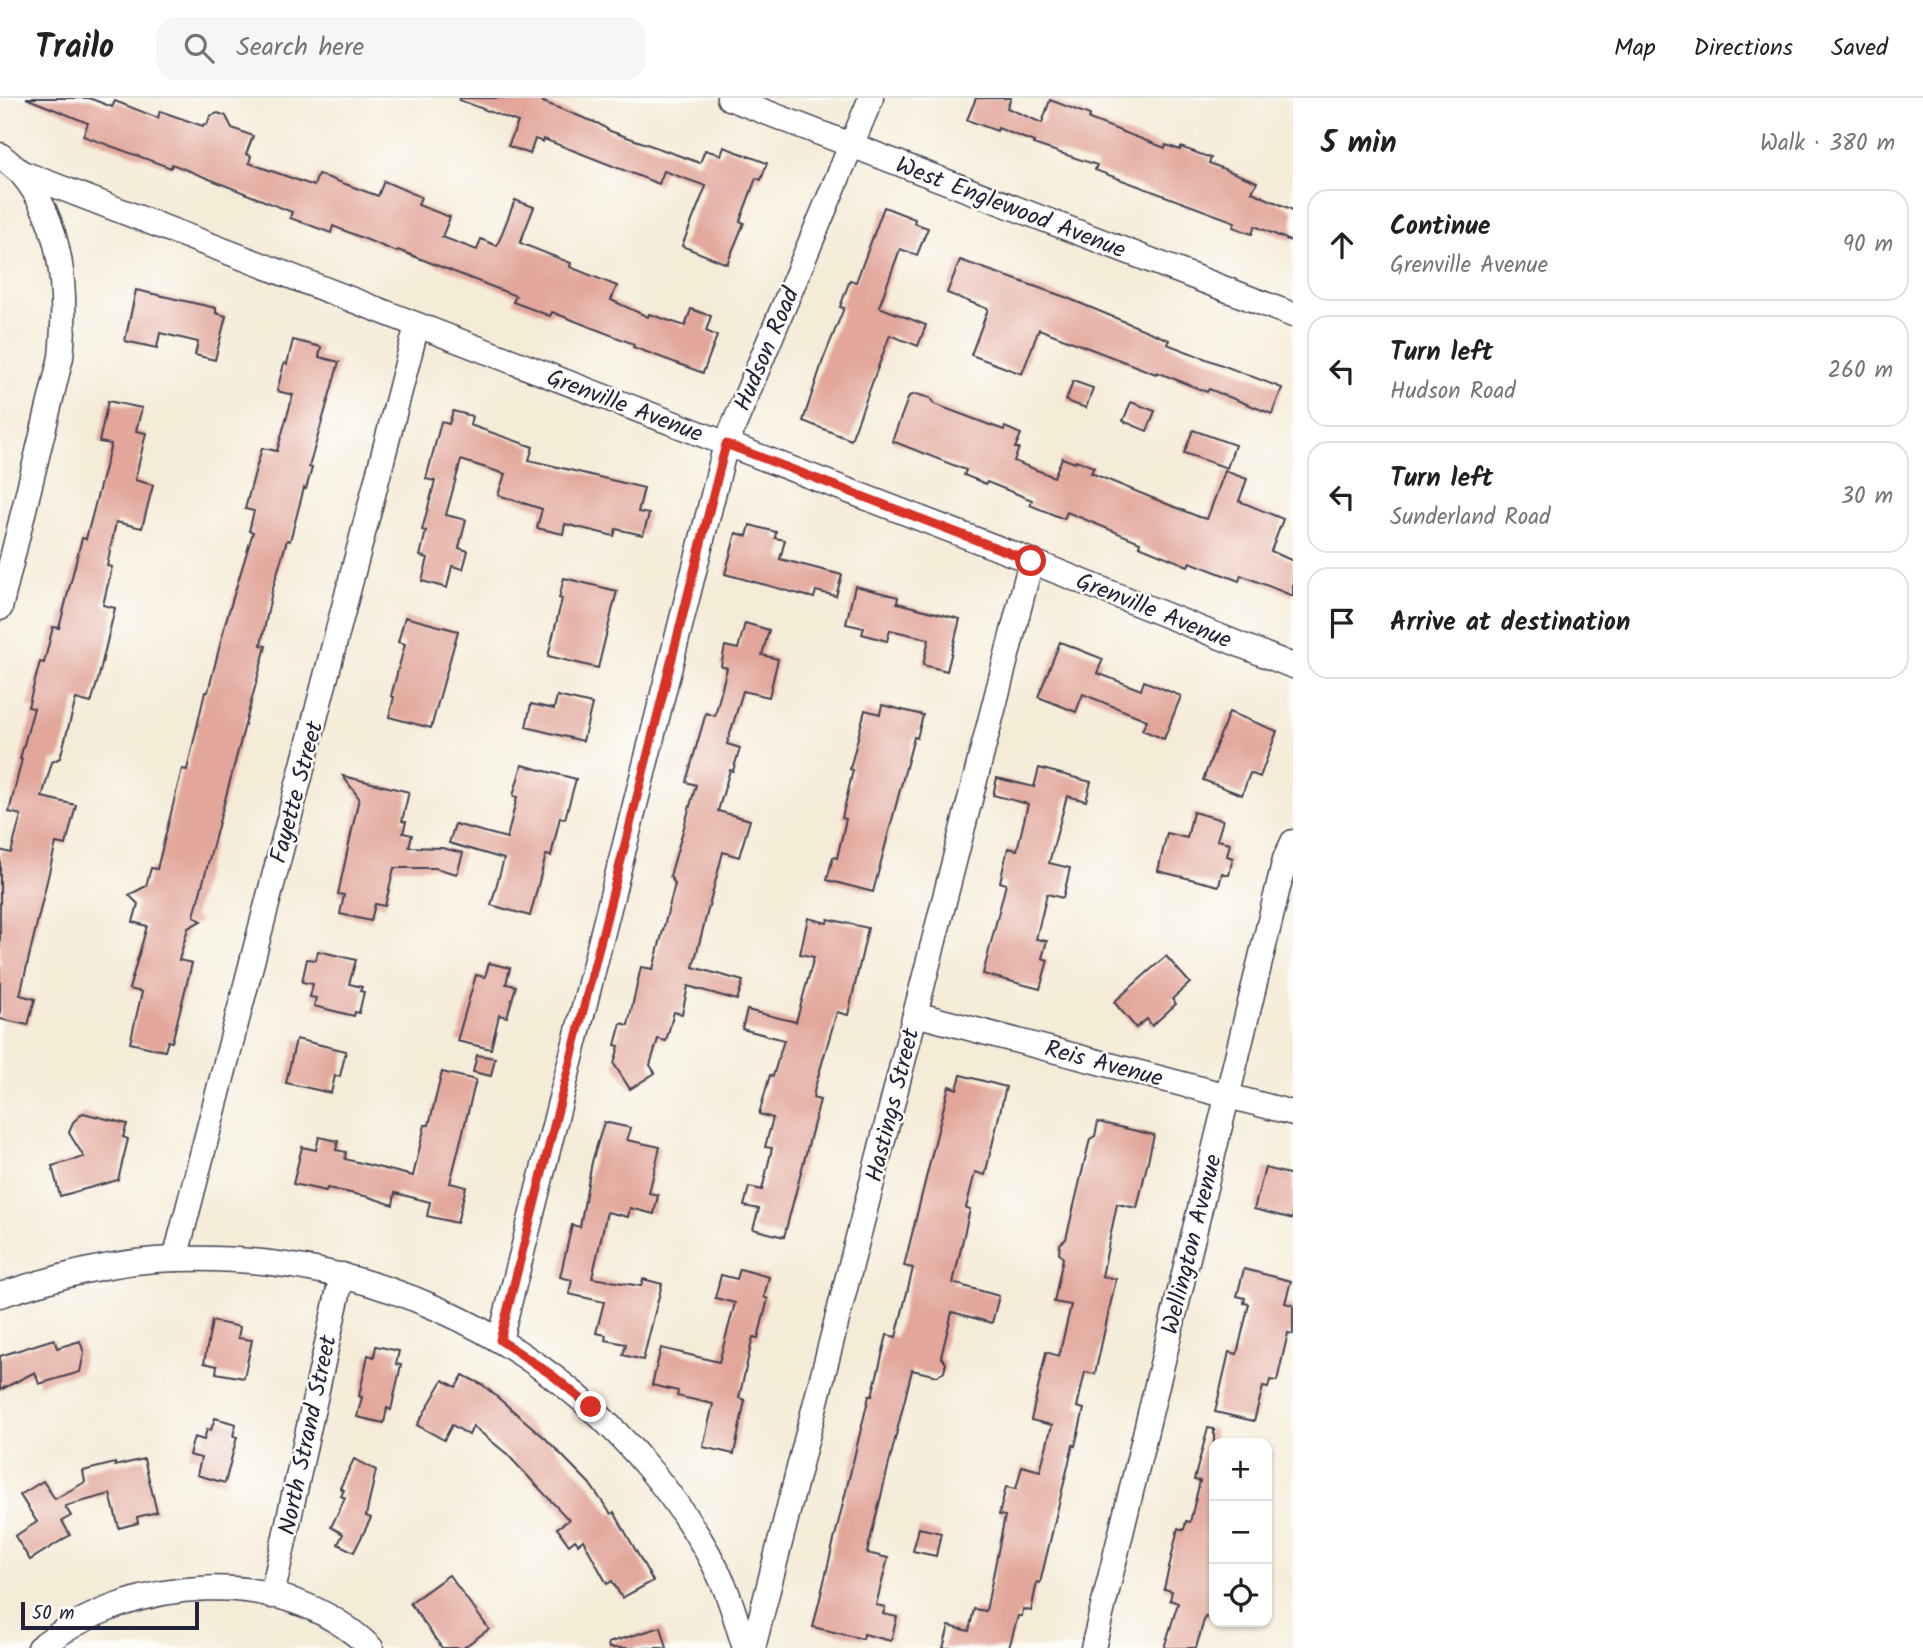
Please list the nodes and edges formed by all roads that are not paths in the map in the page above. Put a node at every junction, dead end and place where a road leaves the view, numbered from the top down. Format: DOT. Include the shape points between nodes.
graph roads {
  1 [pos="729,98"];
  2 [pos="871,98"];
  3 [pos="851,145"];
  4 [pos="0,155"];
  5 [pos="20,172"];
  6 [pos="1293,315"];
  7 [pos="417,325"];
  8 [pos="726,444"];
  9 [pos="1031,561"];
  10 [pos="0,608"];
  11 [pos="1293,666"];
  12 [pos="1293,842"];
  13 [pos="915,1014"];
  14 [pos="1227,1096"];
  15 [pos="1293,1113"];
  16 [pos="174,1259"];
  17 [pos="342,1275"];
  18 [pos="0,1295"];
  19 [pos="500,1340"];
  20 [pos="272,1595"];
  21 [pos="39,1648"];
  22 [pos="371,1648"];
  23 [pos="744,1648"];
  24 [pos="753,1648"];
  25 [pos="1093,1648"];
  1 -- 3 [label="street, West Englewood Avenue"];
  2 -- 3 [label="street, Hudson Road"];
  3 -- 6 [label="street, West Englewood Avenue"];
  3 -- 8 [label="street, Hudson Road"];
  4 -- 5 [label="street, Grenville Avenue"];
  5 -- 7 [label="street, Grenville Avenue"];
  5 -- 10 [label="street" via="44,206 54,232 63,275 65,319 61,357"];
  7 -- 8 [label="street, Grenville Avenue"];
  7 -- 16 [label="street, Fayette Street"];
  8 -- 9 [label="street, Grenville Avenue"];
  8 -- 19 [label="street, Hudson Road"];
  9 -- 11 [label="street, Grenville Avenue"];
  9 -- 13 [label="street, Hastings Street"];
  12 -- 14 [label="street, Wellington Avenue"];
  13 -- 14 [label="street, Reis Avenue"];
  13 -- 24 [label="street, Hastings Street"];
  14 -- 15 [label="street, Reis Avenue"];
  14 -- 25 [label="street, Wellington Avenue"];
  16 -- 17 [label="street" via="244,1259"];
  16 -- 18 [label="street" via="54,1277"];
  17 -- 19 [label="street" via="448,1312"];
  17 -- 20 [label="street, North Strand Street"];
  19 -- 23 [label="street" via="591,1407 665,1489 723,1583"];
  20 -- 21 [label="street" via="191,1588 154,1593 76,1622"];
  20 -- 22 [label="street" via="334,1619"];
}
